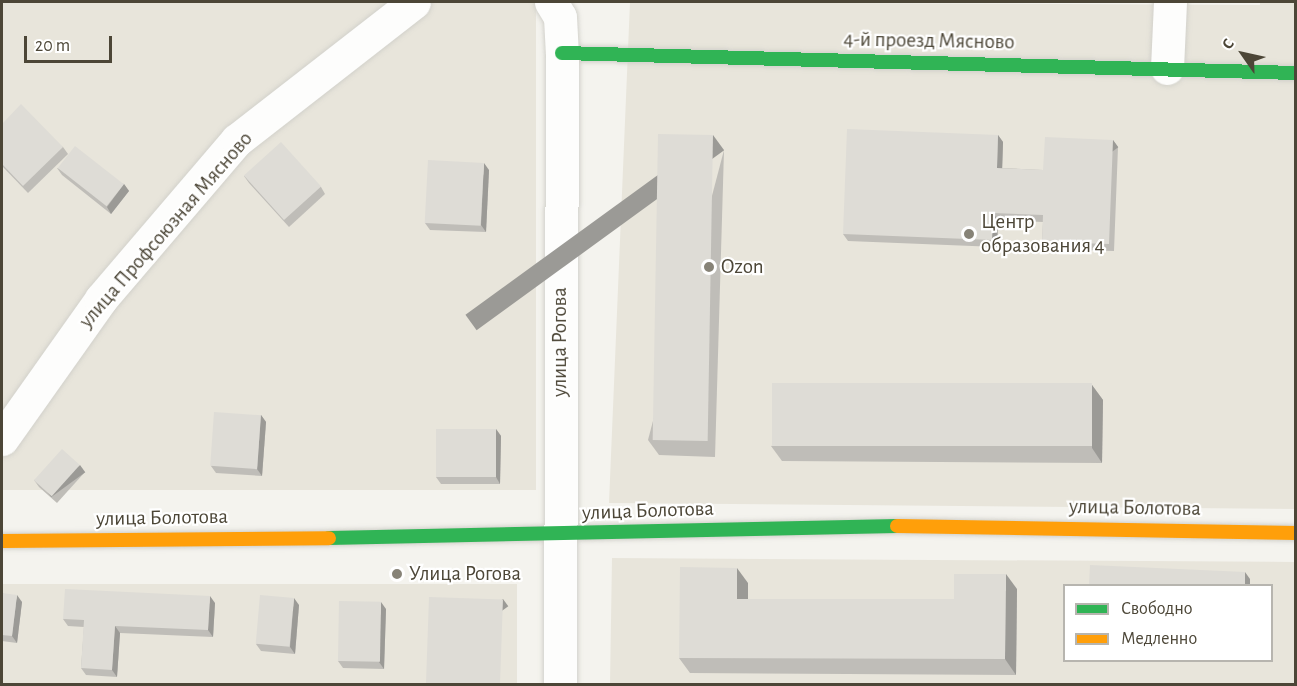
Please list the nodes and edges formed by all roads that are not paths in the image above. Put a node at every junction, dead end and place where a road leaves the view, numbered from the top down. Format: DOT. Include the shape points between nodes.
graph roads {
  1 [pos="414,2"];
  2 [pos="551,2"];
  3 [pos="1170,2"];
  4 [pos="562,53"];
  5 [pos="1167,68"];
  6 [pos="1296,73"];
  7 [pos="2,439"];
  8 [pos="1296,533"];
  9 [pos="558,536"];
  10 [pos="2,541"];
  11 [pos="560,684"];
  1 -- 7 [label="street, улица Профсоюзная Мясново" via="237,140 101,299"];
  2 -- 4 [label="street, улица Рогова" via="560,17"];
  3 -- 5 [label="street"];
  4 -- 5 [label="street, 4-й проезд Мясново"];
  4 -- 9 [label="street, улица Рогова"];
  5 -- 6 [label="street, 4-й проезд Мясново"];
  8 -- 9 [label="street, улица Болотова" via="958,526 784,527"];
  9 -- 10 [label="street, улица Болотова"];
  9 -- 11 [label="street, улица Рогова"];
}
